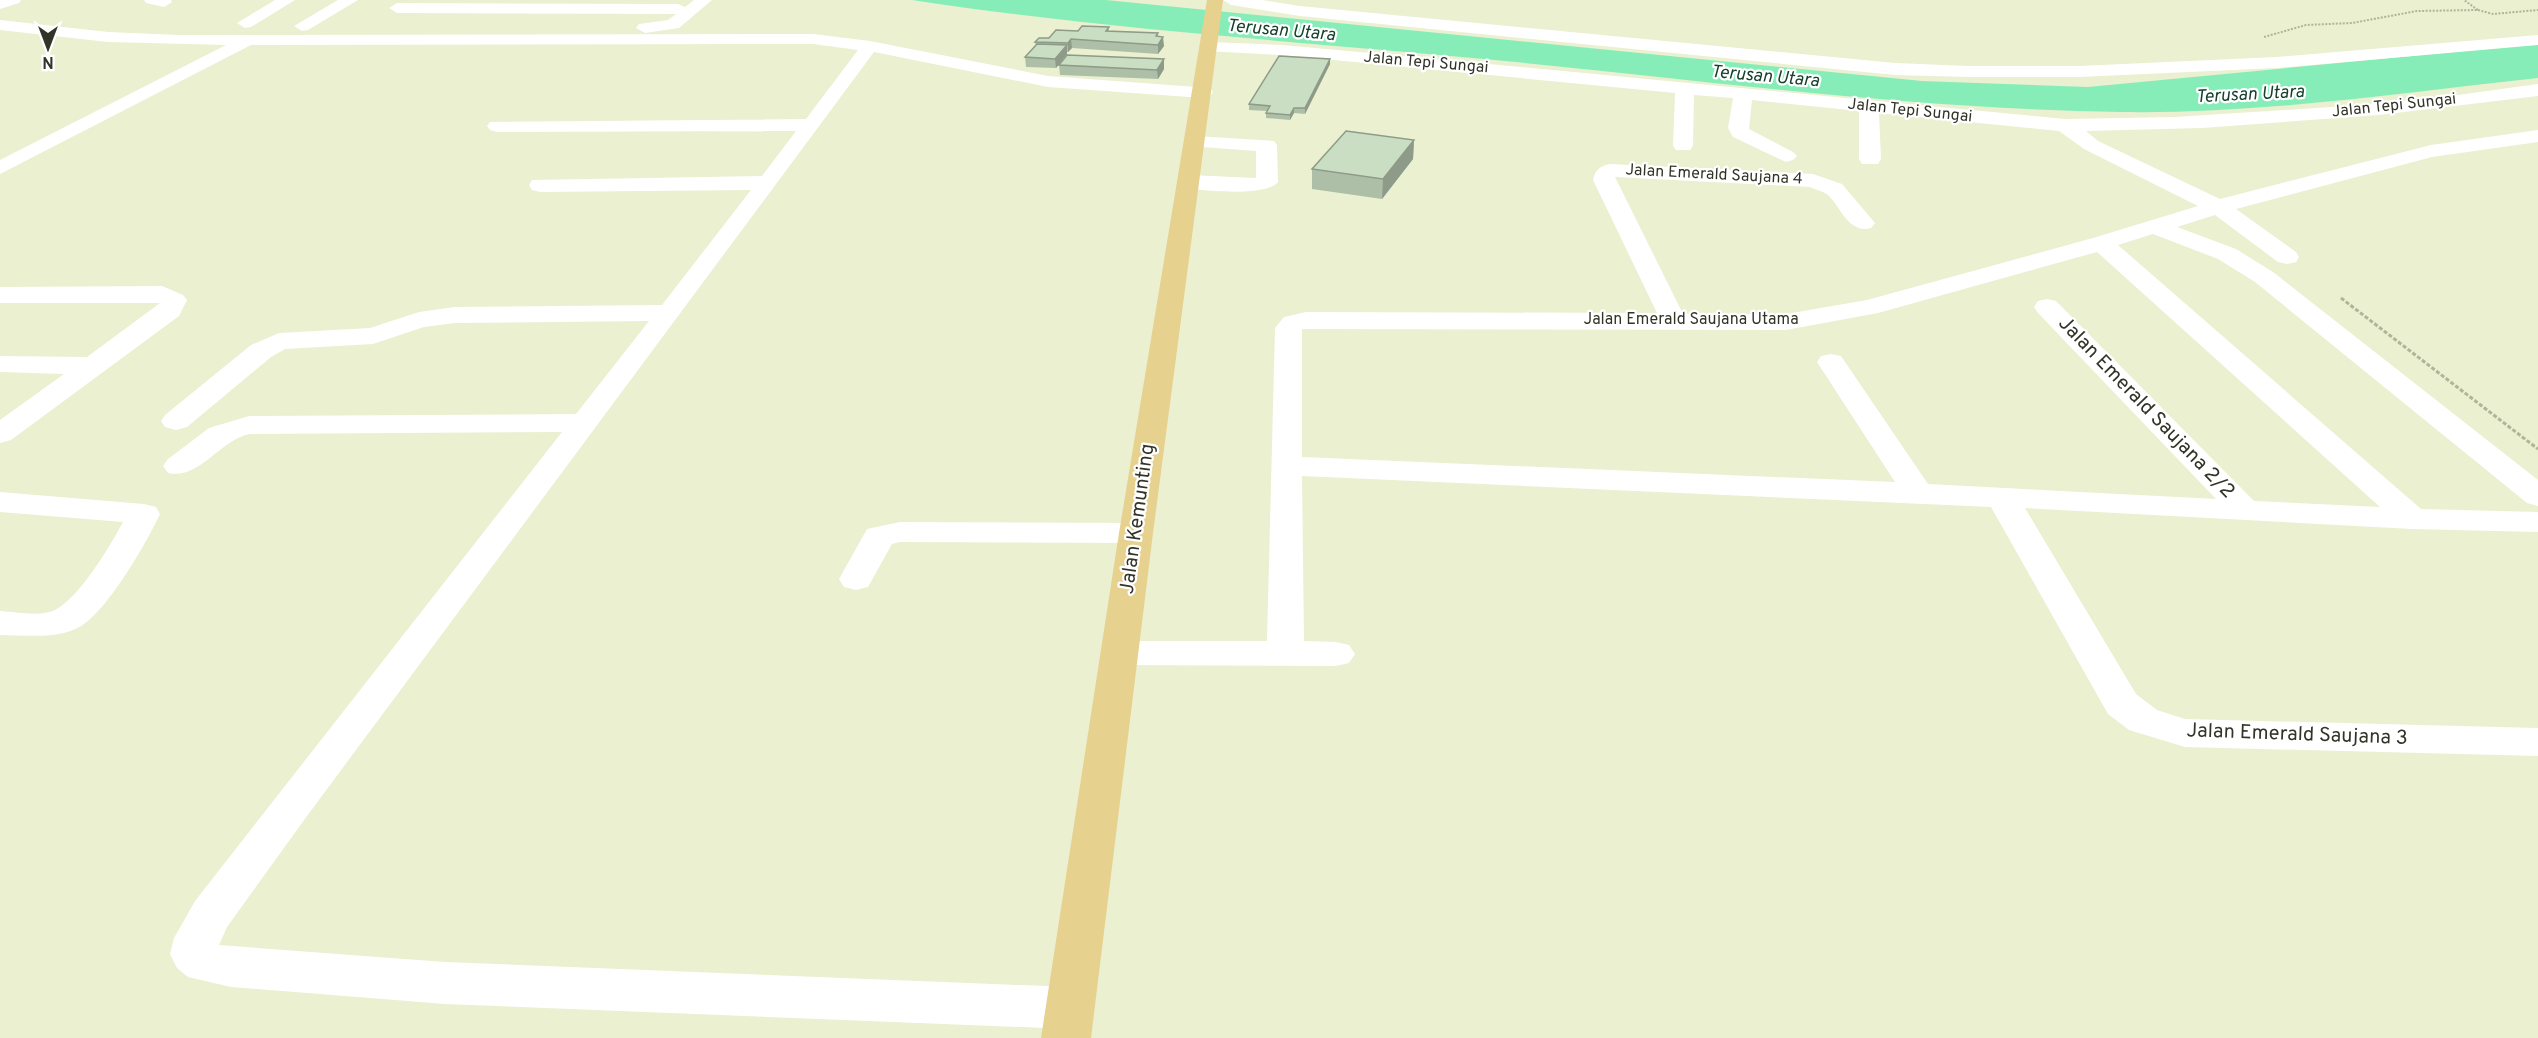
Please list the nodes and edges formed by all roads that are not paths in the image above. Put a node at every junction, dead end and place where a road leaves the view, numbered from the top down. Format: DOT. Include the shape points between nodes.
graph roads {
  1 [pos="13,0"];
  2 [pos="286,0"];
  3 [pos="350,0"];
  4 [pos="1220,2"];
  5 [pos="0,4"];
  6 [pos="699,5"];
  7 [pos="0,11"];
  8 [pos="388,14"];
  9 [pos="0,25"];
  10 [pos="111,25"];
  11 [pos="302,26"];
  12 [pos="832,27"];
  13 [pos="343,39"];
  14 [pos="250,40"];
  15 [pos="2538,40"];
  16 [pos="1210,44"];
  17 [pos="868,46"];
  18 [pos="1685,89"];
  19 [pos="1203,92"];
  20 [pos="2534,93"];
  21 [pos="1743,95"];
  22 [pos="1869,107"];
  23 [pos="811,125"];
  24 [pos="2065,125"];
  25 [pos="497,126"];
  26 [pos="2538,136"];
  27 [pos="1195,142"];
  28 [pos="1683,146"];
  29 [pos="1786,156"];
  30 [pos="1870,159"];
  31 [pos="0,168"];
  32 [pos="1189,182"];
  33 [pos="768,183"];
  34 [pos="540,185"];
  35 [pos="2218,207"];
  36 [pos="1863,222"];
  37 [pos="2155,226"];
  38 [pos="2101,243"];
  39 [pos="2287,257"];
  40 [pos="0,295"];
  41 [pos="2047,307"];
  42 [pos="668,313"];
  43 [pos="1674,322"];
  44 [pos="1831,362"];
  45 [pos="0,364"];
  46 [pos="96,366"];
  47 [pos="176,421"];
  48 [pos="585,423"];
  49 [pos="1,432"];
  50 [pos="179,466"];
  51 [pos="1286,466"];
  52 [pos="1918,493"];
  53 [pos="2538,496"];
  54 [pos="2002,497"];
  55 [pos="0,502"];
  56 [pos="2245,510"];
  57 [pos="2412,519"];
  58 [pos="2538,522"];
  59 [pos="1136,533"];
  60 [pos="856,579"];
  61 [pos="0,623"];
  62 [pos="1120,653"];
  63 [pos="1285,654"];
  64 [pos="1336,654"];
  65 [pos="2538,742"];
  66 [pos="1068,1023"];
  1 -- 5 [label="street"];
  2 -- 11 [label="street" via="245,23"];
  3 -- 11 [label="street"];
  4 -- 15 [label="street" via="1924,71 2074,72 2283,62"];
  4 -- 16 [label="main road, Jalan Kemunting"];
  6 -- 8 [label="street"];
  6 -- 8 [label="street" via="673,24 657,28"];
  7 -- 10 [label="street"];
  8 -- 11 [label="street"];
  8 -- 13 [label="street"];
  9 -- 14 [label="street" via="124,38"];
  12 -- 17 [label="street" via="885,35"];
  13 -- 14 [label="street"];
  13 -- 17 [label="street" via="786,38"];
  14 -- 31 [label="street"];
  16 -- 18 [label="street, Jalan Tepi Sungai"];
  16 -- 19 [label="main road, Jalan Kemunting"];
  17 -- 19 [label="street" via="1034,80"];
  17 -- 23 [label="street"];
  18 -- 21 [label="street, Jalan Tepi Sungai"];
  18 -- 28 [label="street"];
  19 -- 27 [label="main road, Jalan Kemunting"];
  20 -- 24 [label="street, Jalan Tepi Sungai" via="2157,126"];
  21 -- 22 [label="street, Jalan Tepi Sungai"];
  21 -- 29 [label="street" via="1740,133"];
  22 -- 24 [label="street, Jalan Tepi Sungai"];
  22 -- 30 [label="street"];
  23 -- 25 [label="street"];
  23 -- 33 [label="street"];
  24 -- 35 [label="street" via="2091,145"];
  26 -- 35 [label="street, Jalan Emerald Saujana Utama" via="2431,152"];
  27 -- 32 [label="main road, Jalan Kemunting"];
  27 -- 32 [label="street" via="1267,145 1267,182"];
  32 -- 59 [label="main road, Jalan Kemunting"];
  33 -- 34 [label="street"];
  33 -- 42 [label="street"];
  35 -- 37 [label="street, Jalan Emerald Saujana Utama"];
  35 -- 39 [label="street"];
  36 -- 43 [label="street, Jalan Emerald Saujana 4" via="1834,189 1813,181 1610,170 1604,180"];
  37 -- 38 [label="street, Jalan Emerald Saujana Utama"];
  37 -- 53 [label="street" via="2227,254 2264,277"];
  38 -- 43 [label="street, Jalan Emerald Saujana Utama" via="1818,318 1786,322"];
  38 -- 57 [label="street"];
  40 -- 46 [label="street" via="162,294 174,300 170,310"];
  41 -- 56 [label="street, Jalan Emerald Saujana 2/2"];
  42 -- 47 [label="street" via="455,315 419,320 374,336 279,341 261,351"];
  42 -- 48 [label="street"];
  43 -- 51 [label="street, Jalan Emerald Saujana Utama" via="1293,323 1288,328"];
  44 -- 52 [label="street"];
  45 -- 46 [label="street"];
  46 -- 49 [label="street"];
  48 -- 50 [label="street" via="249,425 216,434"];
  48 -- 66 [label="street" via="342,735 238,876 197,938 194,954 205,963 231,967"];
  51 -- 52 [label="street"];
  51 -- 63 [label="street"];
  52 -- 54 [label="street"];
  54 -- 56 [label="street"];
  54 -- 65 [label="street, Jalan Emerald Saujana 3" via="2122,704 2143,720 2185,733"];
  55 -- 61 [label="street" via="144,514 83,607 68,618 47,623"];
  56 -- 57 [label="street"];
  57 -- 58 [label="street"];
  59 -- 60 [label="street" via="900,532 879,536"];
  59 -- 62 [label="main road, Jalan Kemunting"];
  62 -- 63 [label="street"];
  62 -- 66 [label="main road, Jalan Kemunting"];
  63 -- 64 [label="street"];
}
